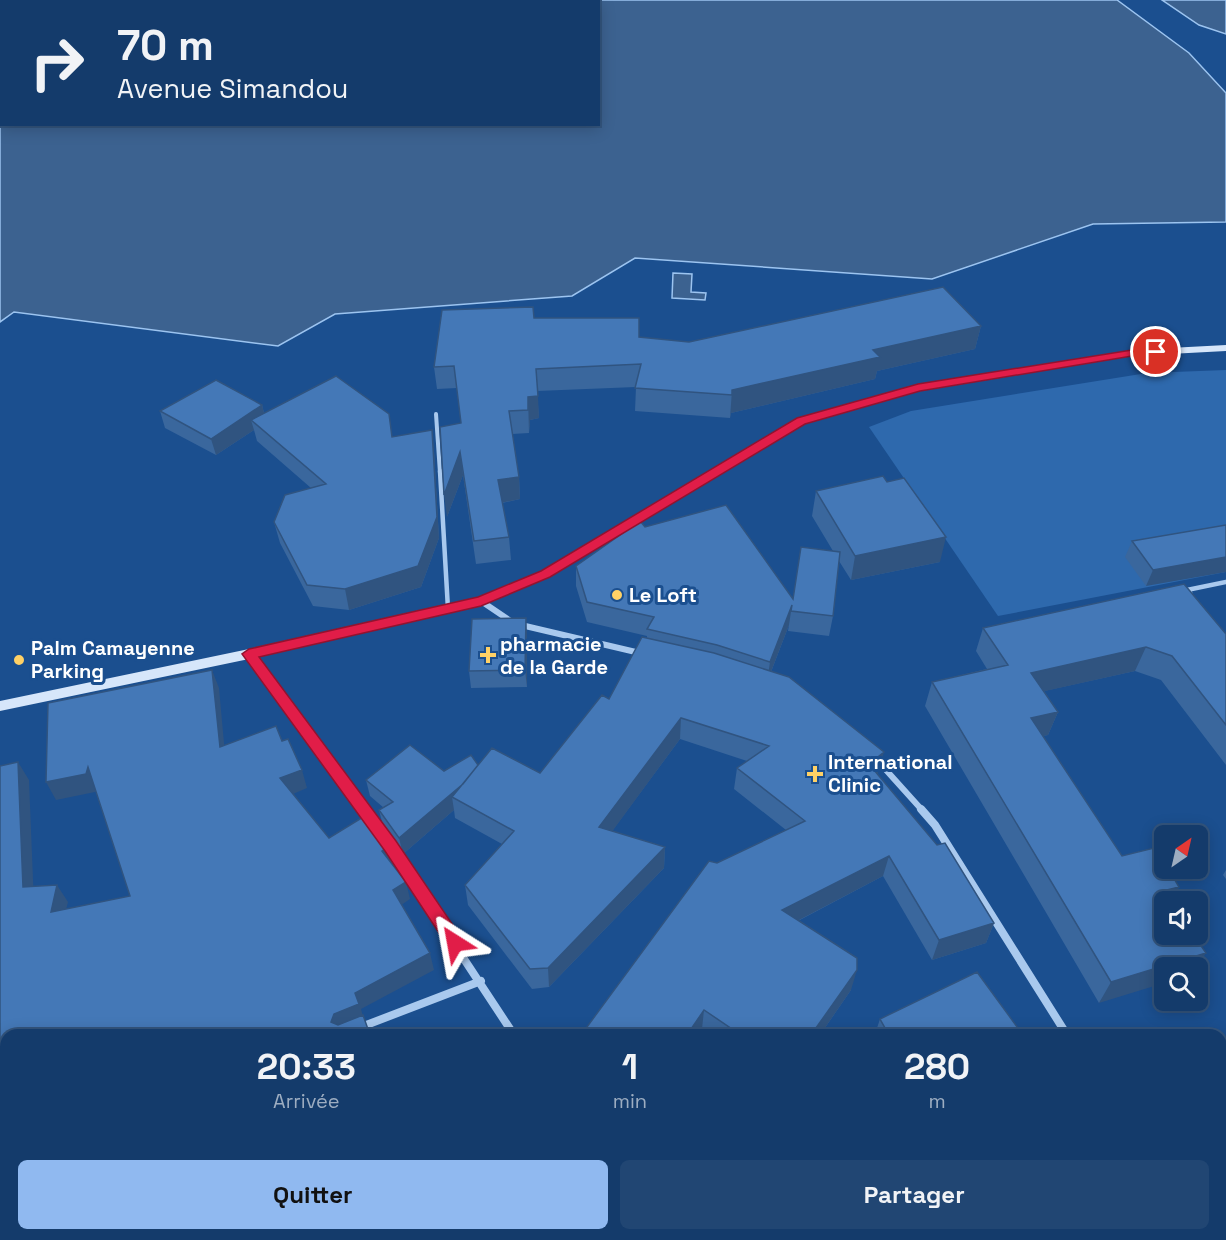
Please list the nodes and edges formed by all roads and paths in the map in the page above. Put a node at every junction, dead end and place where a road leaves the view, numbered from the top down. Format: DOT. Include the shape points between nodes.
graph roads {
  1 [pos="1226,348"];
  2 [pos="436,414"];
  3 [pos="1226,582"];
  4 [pos="1194,598"];
  5 [pos="481,601"];
  6 [pos="448,609"];
  7 [pos="249,654"];
  8 [pos="647,654"];
  9 [pos="0,706"];
  10 [pos="873,756"];
  11 [pos="376,827"];
  12 [pos="383,837"];
  13 [pos="481,981"];
  14 [pos="357,1029"];
  15 [pos="510,1029"];
  16 [pos="1063,1029"];
  1 -- 5 [label="main road" via="1132,353 930,386 801,421 546,574"];
  2 -- 6 [label="lane"];
  3 -- 4 [label="lane" via="1187,590"];
  5 -- 6 [label="main road"];
  5 -- 8 [label="street" via="513,623"];
  6 -- 7 [label="main road"];
  7 -- 9 [label="main road"];
  7 -- 11 [label="street"];
  10 -- 16 [label="street" via="935,825"];
  12 -- 13 [label="street"];
  13 -- 14 [label="street"];
  13 -- 15 [label="street"];
}
